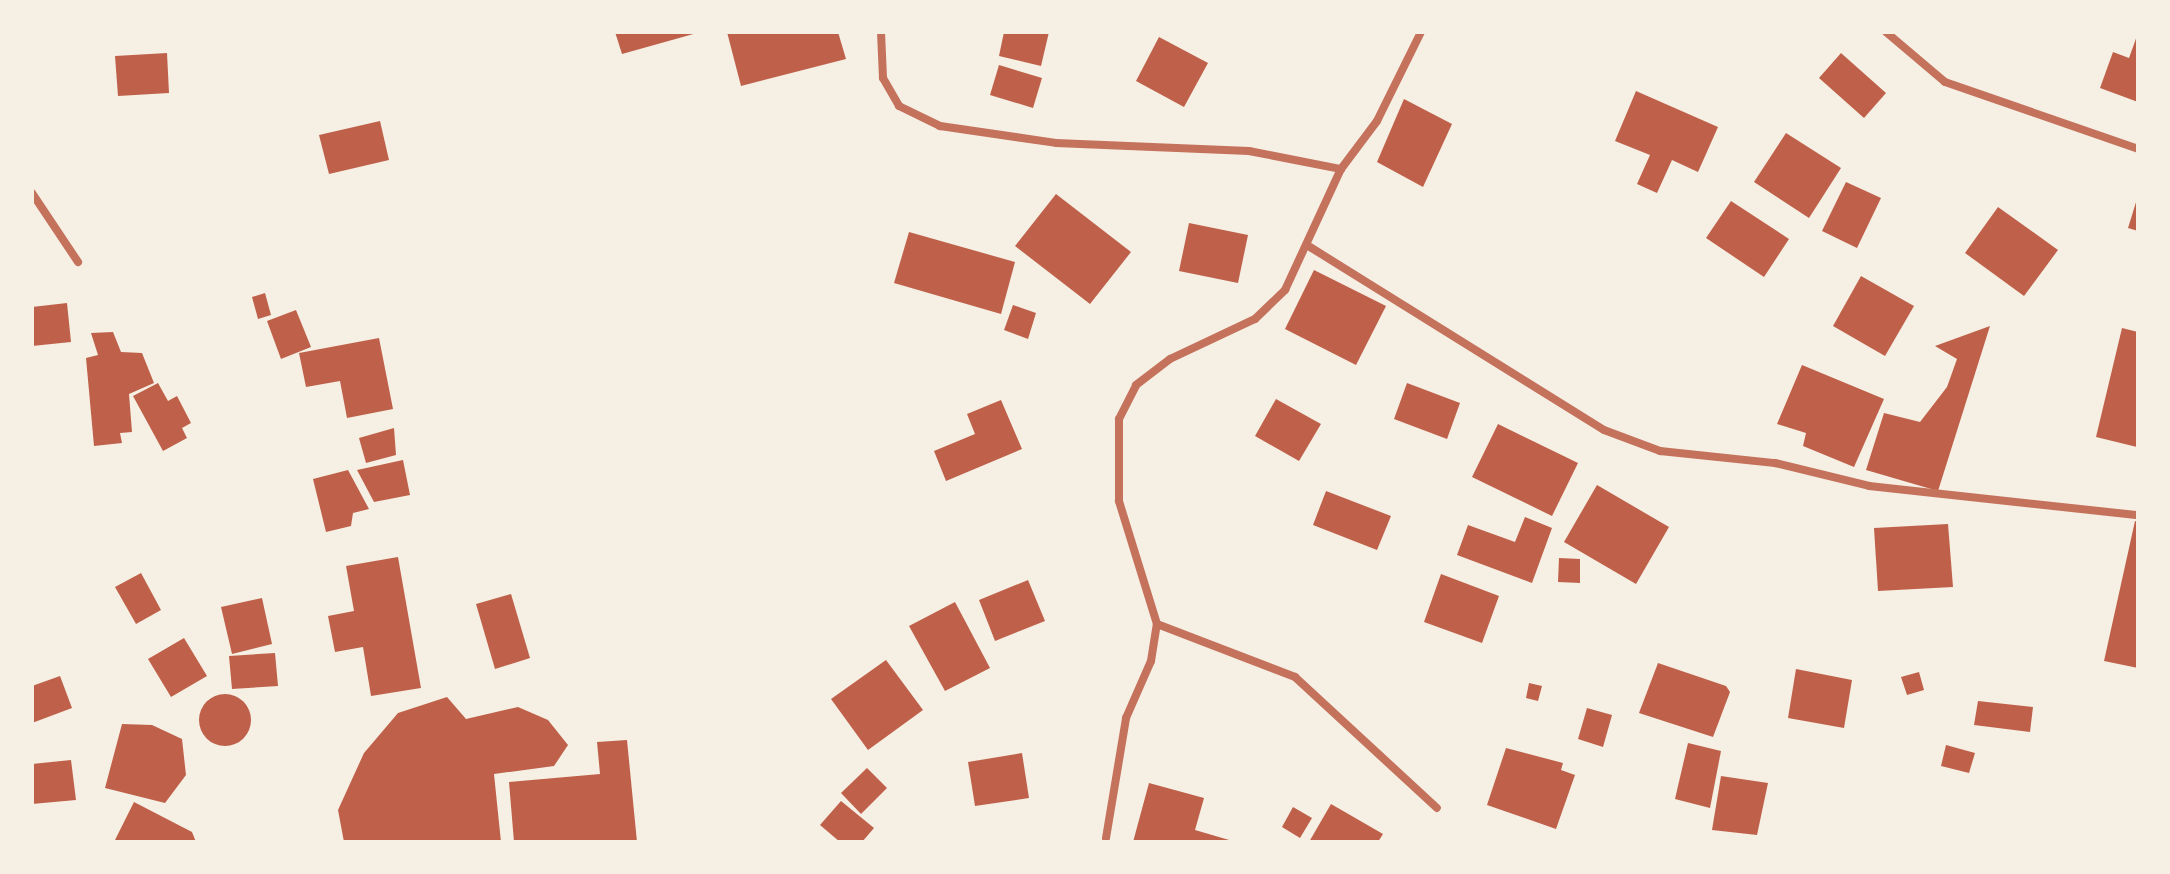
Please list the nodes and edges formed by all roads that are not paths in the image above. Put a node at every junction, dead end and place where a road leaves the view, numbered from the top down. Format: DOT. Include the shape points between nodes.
graph roads {
  1 [pos="881,32"];
  2 [pos="1421,32"];
  3 [pos="1886,32"];
  4 [pos="2138,149"];
  5 [pos="1341,169"];
  6 [pos="32,193"];
  7 [pos="1310,247"];
  8 [pos="78,262"];
  9 [pos="2138,515"];
  10 [pos="1157,624"];
  11 [pos="1437,808"];
  12 [pos="1106,838"];
  1 -- 5 [label="street" via="883,78 899,106 940,126 1056,143 1249,151"];
  2 -- 5 [label="street" via="1377,121"];
  3 -- 4 [label="street" via="1945,82"];
  5 -- 7 [label="street"];
  6 -- 8 [label="street"];
  7 -- 9 [label="street" via="1604,430 1660,451 1775,463 1869,486"];
  7 -- 10 [label="street" via="1285,290 1255,319 1170,359 1136,385 1119,419 1119,501"];
  10 -- 11 [label="street" via="1295,677"];
  10 -- 12 [label="street" via="1151,661 1126,718"];
}
